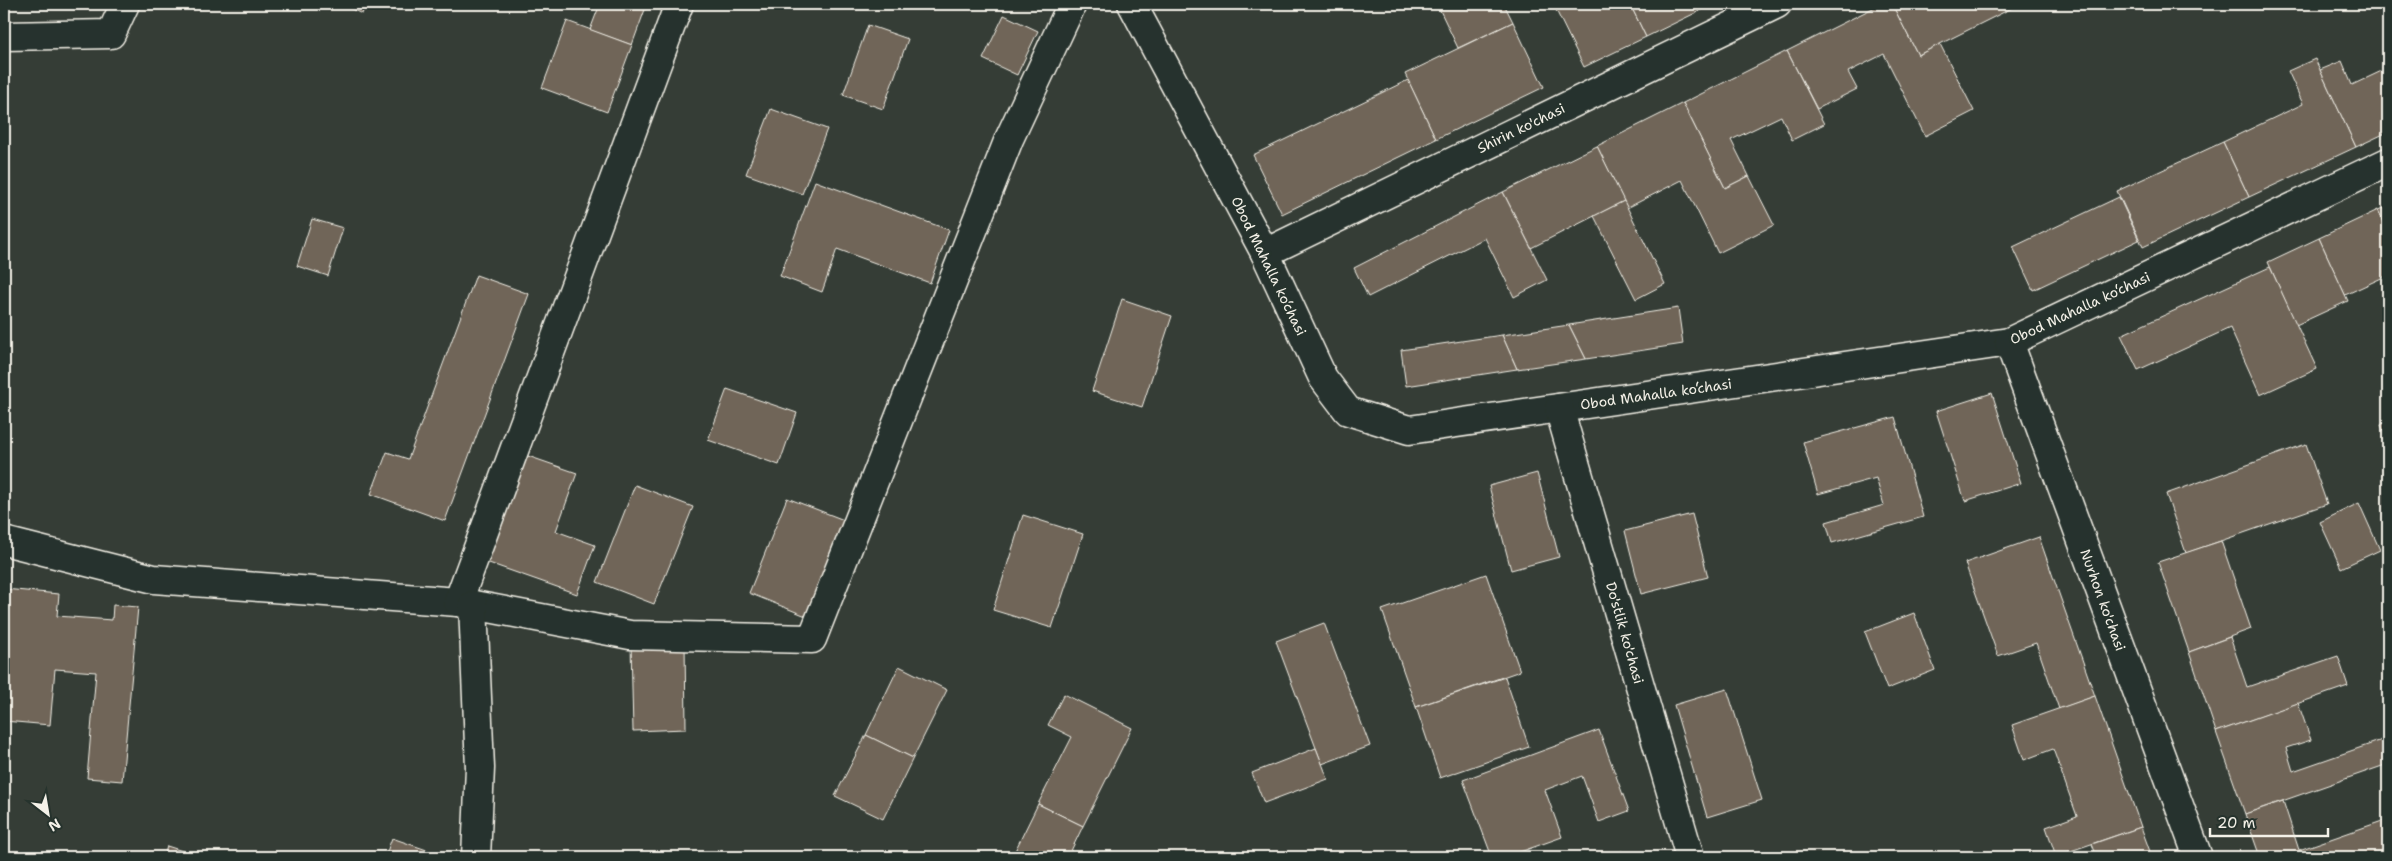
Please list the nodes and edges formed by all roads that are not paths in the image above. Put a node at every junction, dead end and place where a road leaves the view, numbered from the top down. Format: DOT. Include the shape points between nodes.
graph roads {
  1 [pos="125,4"];
  2 [pos="679,4"];
  3 [pos="1072,4"];
  4 [pos="1132,4"];
  5 [pos="1777,4"];
  6 [pos="4,36"];
  7 [pos="2388,162"];
  8 [pos="1265,253"];
  9 [pos="2009,342"];
  10 [pos="1559,408"];
  11 [pos="4,541"];
  12 [pos="466,604"];
  13 [pos="476,857"];
  14 [pos="1690,857"];
  15 [pos="2198,857"];
  1 -- 6 [label="street" via="111,34"];
  2 -- 12 [label="street"];
  3 -- 12 [label="street" via="1009,138 812,639 630,634"];
  4 -- 8 [label="street, Obod Mahalla ko‘chasi"];
  5 -- 8 [label="street, Shirin ko'chasi"];
  7 -- 9 [label="street, Obod Mahalla ko‘chasi"];
  8 -- 10 [label="street, Obod Mahalla ko‘chasi" via="1323,378 1348,412 1409,430"];
  9 -- 10 [label="street, Obod Mahalla ko‘chasi"];
  9 -- 15 [label="street, Nurhon ko'chasi"];
  10 -- 14 [label="street, Do'stlik ko'chasi"];
  11 -- 12 [label="street" via="154,579"];
  12 -- 13 [label="street" via="480,768"];
}
